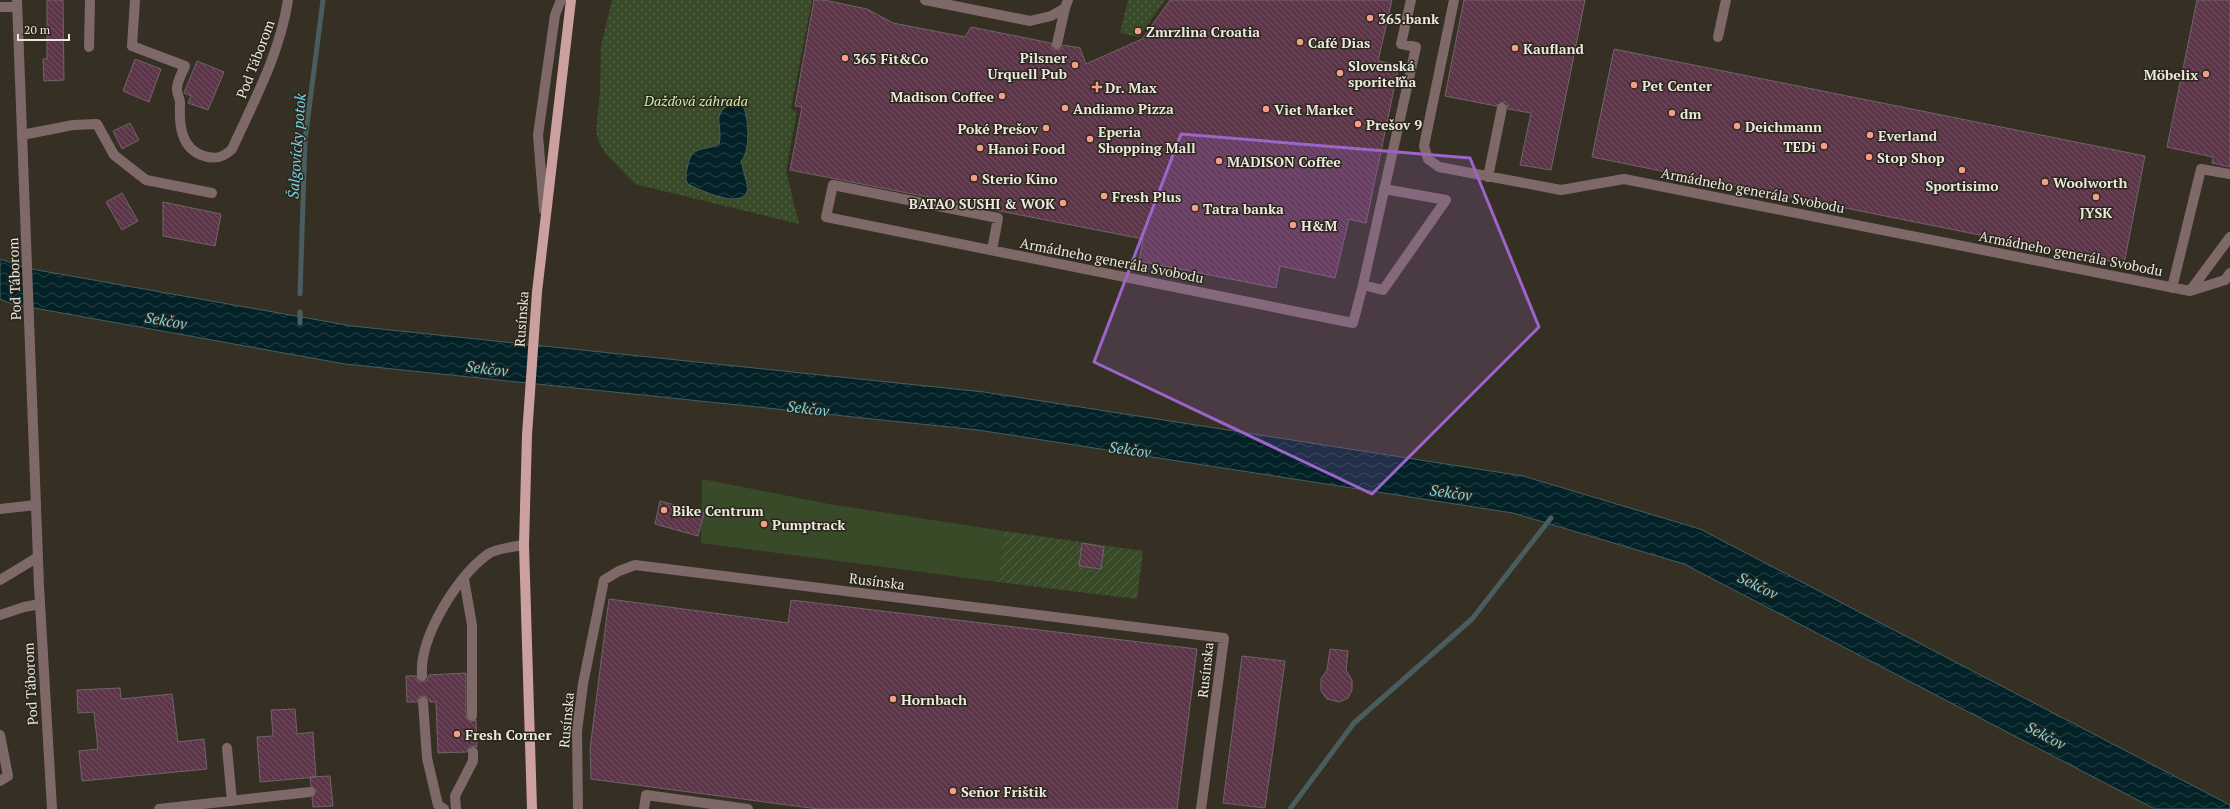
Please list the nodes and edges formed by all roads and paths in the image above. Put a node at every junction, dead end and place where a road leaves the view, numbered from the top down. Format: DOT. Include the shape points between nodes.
graph roads {
  1 [pos="90,0"];
  2 [pos="135,0"];
  3 [pos="288,0"];
  4 [pos="561,0"];
  5 [pos="571,0"];
  6 [pos="926,0"];
  7 [pos="1411,0"];
  8 [pos="1454,0"];
  9 [pos="1726,0"];
  10 [pos="17,3"];
  11 [pos="1067,4"];
  12 [pos="0,7"];
  13 [pos="1718,36"];
  14 [pos="1057,44"];
  15 [pos="89,47"];
  16 [pos="1502,108"];
  17 [pos="22,135"];
  18 [pos="2230,174"];
  19 [pos="1488,177"];
  20 [pos="1384,189"];
  21 [pos="212,193"];
  22 [pos="545,220"];
  23 [pos="2230,237"];
  24 [pos="992,250"];
  25 [pos="2230,273"];
  26 [pos="1363,285"];
  27 [pos="2172,288"];
  28 [pos="2190,291"];
  29 [pos="36,505"];
  30 [pos="0,509"];
  31 [pos="524,545"];
  32 [pos="38,557"];
  33 [pos="464,579"];
  34 [pos="0,580"];
  35 [pos="40,604"];
  36 [pos="0,615"];
  37 [pos="422,676"];
  38 [pos="423,702"];
  39 [pos="472,716"];
  40 [pos="0,735"];
  41 [pos="227,748"];
  42 [pos="473,752"];
  43 [pos="0,781"];
  44 [pos="310,792"];
  45 [pos="232,801"];
  46 [pos="52,809"];
  47 [pos="160,809"];
  48 [pos="444,809"];
  49 [pos="456,809"];
  50 [pos="532,809"];
  51 [pos="578,809"];
  52 [pos="644,809"];
  53 [pos="748,809"];
  54 [pos="1201,809"];
  1 -- 15 [label="street"];
  2 -- 3 [label="street, Pod Táborom" via="132,46 185,66 176,88 181,103 179,113 182,133 192,150 209,158 218,158 232,149 277,48"];
  4 -- 22 [label="street" via="555,15 538,135"];
  5 -- 22 [label="main road, Rusínska"];
  6 -- 11 [label="street" via="1030,21 1051,16"];
  7 -- 20 [label="street" via="1401,44 1416,46"];
  8 -- 19 [label="street, Armádneho generála Svobodu" via="1424,146 1428,159 1439,167"];
  9 -- 13 [label="street"];
  10 -- 12 [label="street"];
  10 -- 17 [label="street, Pod Táborom"];
  11 -- 14 [label="street"];
  16 -- 19 [label="street"];
  17 -- 21 [label="street" via="73,125 97,124 114,155 146,180"];
  17 -- 29 [label="street, Pod Táborom"];
  18 -- 27 [label="street" via="2201,169"];
  19 -- 27 [label="street, Armádneho generála Svobodu" via="1561,190 1624,179"];
  20 -- 26 [label="street"];
  20 -- 26 [label="street" via="1446,200 1382,290"];
  22 -- 31 [label="main road, Rusínska" via="527,435"];
  23 -- 28 [label="street"];
  24 -- 24 [label="street, Armádneho generála Svobodu" via="826,217 833,185 998,218"];
  24 -- 26 [label="street, Armádneho generála Svobodu" via="1353,323"];
  25 -- 28 [label="street, Armádneho generála Svobodu" via="2225,280"];
  27 -- 28 [label="street, Armádneho generála Svobodu"];
  29 -- 30 [label="street"];
  29 -- 32 [label="street, Pod Táborom"];
  31 -- 33 [label="street" via="488,554"];
  31 -- 50 [label="main road, Rusínska"];
  32 -- 34 [label="street"];
  32 -- 35 [label="street, Pod Táborom"];
  33 -- 37 [label="street" via="439,615 421,666"];
  33 -- 39 [label="street" via="472,625"];
  35 -- 36 [label="street" via="24,606"];
  35 -- 46 [label="street, Pod Táborom"];
  38 -- 48 [label="street" via="426,758 438,805"];
  40 -- 43 [label="street" via="8,776"];
  41 -- 45 [label="street"];
  42 -- 49 [label="street" via="473,761 455,796"];
  44 -- 45 [label="street"];
  45 -- 47 [label="street"];
  51 -- 54 [label="street, Rusínska" via="577,731 583,684 604,580 635,565 1224,638"];
  52 -- 53 [label="street" via="646,795"];
}
